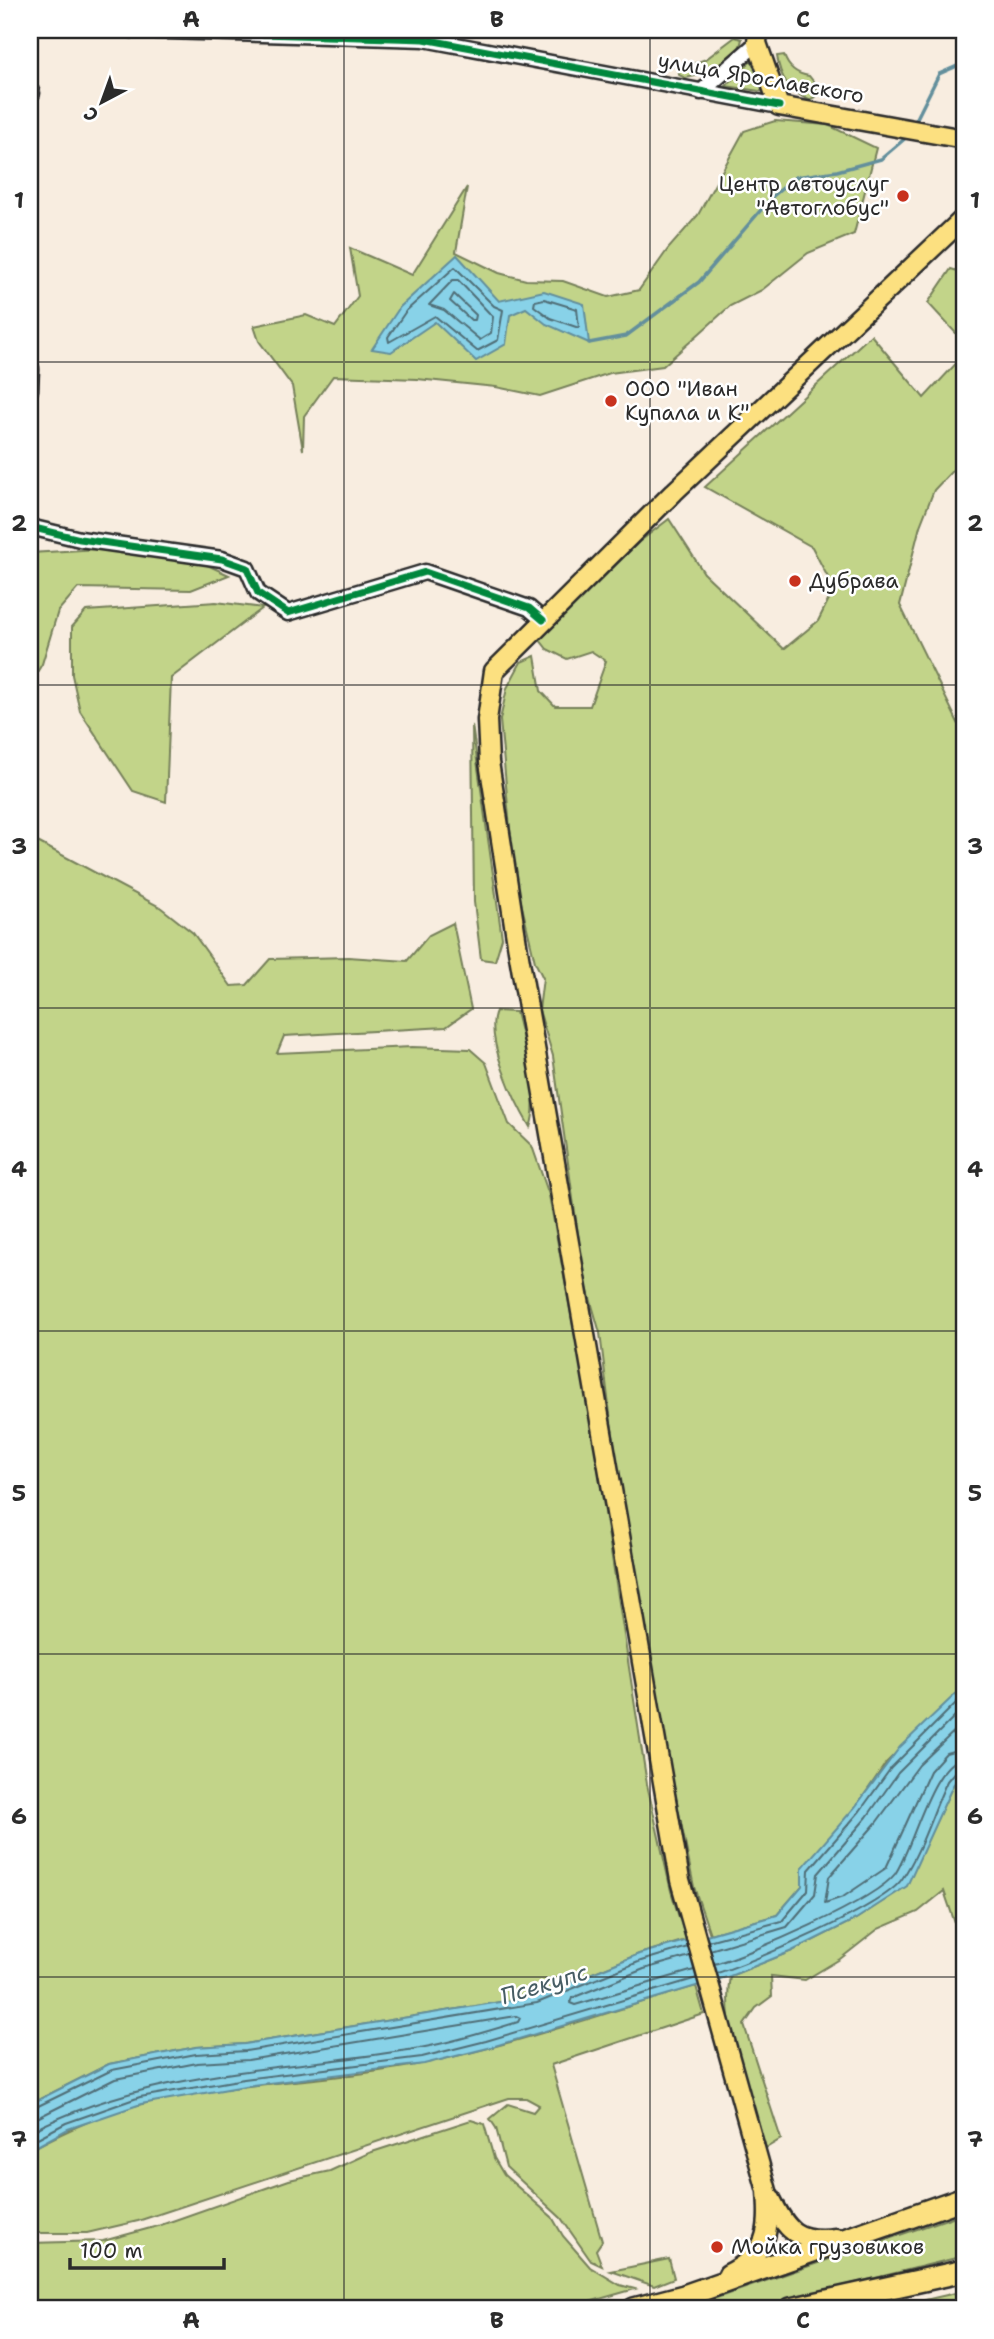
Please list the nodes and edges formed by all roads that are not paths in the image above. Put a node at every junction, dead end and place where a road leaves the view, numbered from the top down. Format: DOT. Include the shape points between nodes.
graph roads {
  1 [pos="132,30"];
  2 [pos="757,36"];
  3 [pos="701,92"];
  4 [pos="779,106"];
  5 [pos="964,139"];
  6 [pos="964,218"];
  7 [pos="31,369"];
  8 [pos="30,390"];
  9 [pos="30,527"];
  10 [pos="543,620"];
  11 [pos="767,2191"];
  12 [pos="964,2198"];
  13 [pos="874,2231"];
  14 [pos="964,2271"];
  15 [pos="684,2296"];
  16 [pos="634,2309"];
  17 [pos="791,2309"];
  1 -- 3 [label="street, улица Ярославского" via="424,39"];
  2 -- 3 [label="street"];
  2 -- 4 [label="main road"];
  3 -- 4 [label="street, улица Ярославского"];
  4 -- 5 [label="main road, улица Ярославского"];
  6 -- 10 [label="main road"];
  7 -- 8 [label="street"];
  9 -- 10 [label="street" via="80,539 222,559 247,568 258,593 288,613 425,572 529,608"];
  10 -- 11 [label="main road" via="494,671 487,720 489,762 680,1880"];
  11 -- 13 [label="main road" via="786,2225 803,2238"];
  11 -- 15 [label="main road" via="766,2236 757,2255"];
  12 -- 13 [label="highway"];
  13 -- 15 [label="highway"];
  14 -- 17 [label="highway"];
  15 -- 16 [label="highway"];
}
